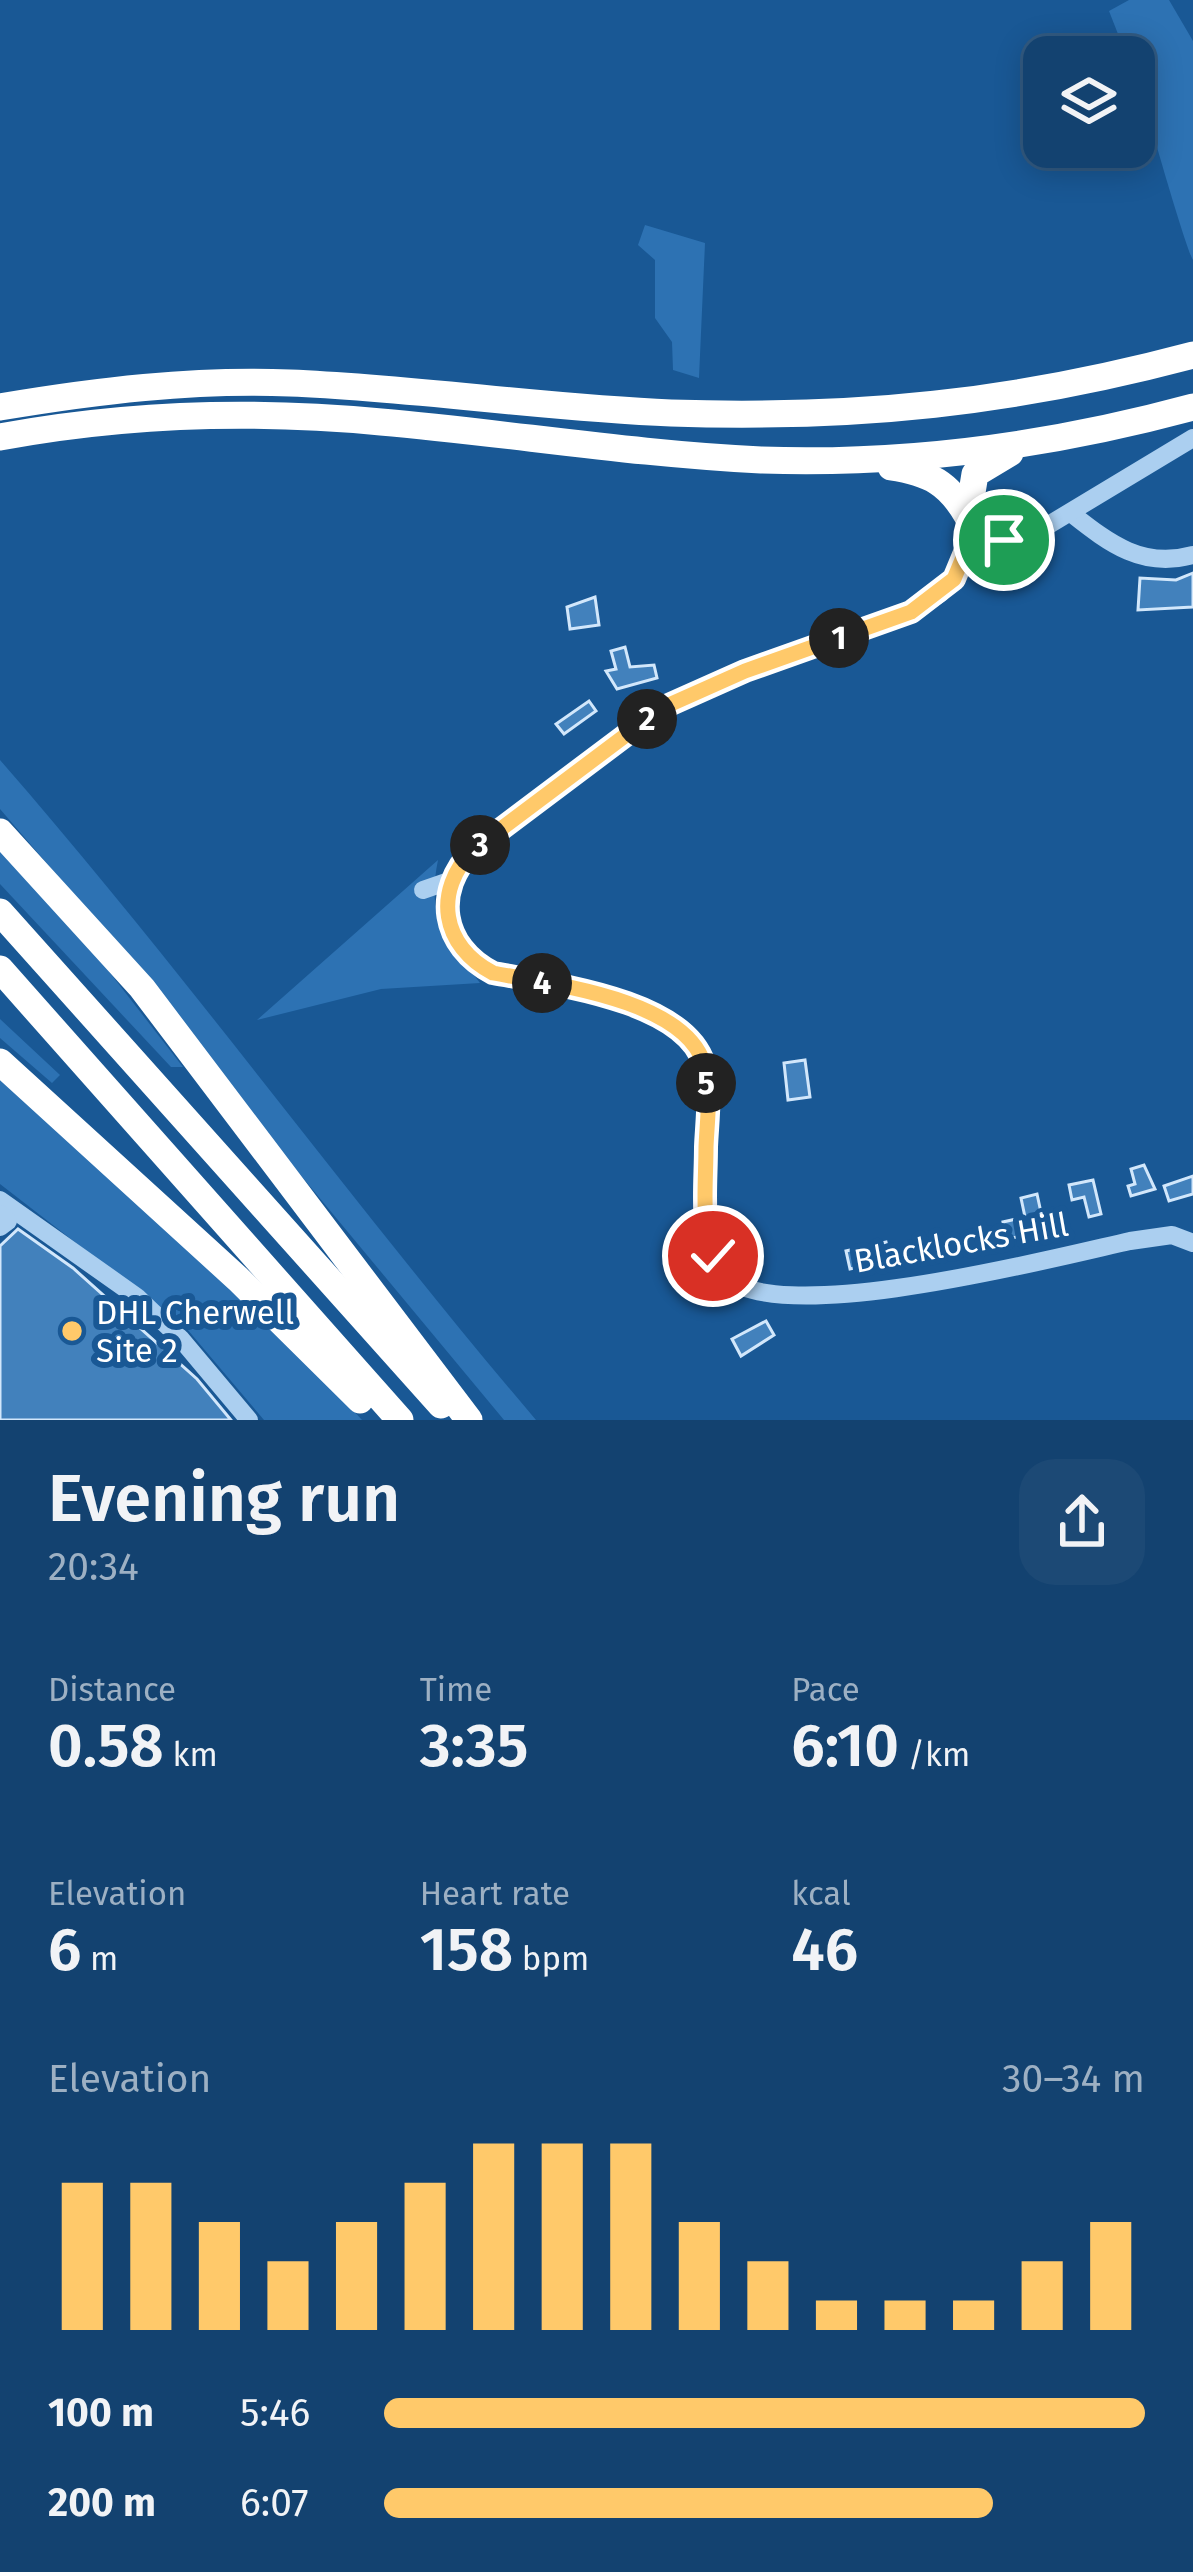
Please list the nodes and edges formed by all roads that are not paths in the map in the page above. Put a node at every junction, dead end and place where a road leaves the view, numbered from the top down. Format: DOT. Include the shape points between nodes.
graph roads {
  1 [pos="1193,352"];
  2 [pos="0,407"];
  3 [pos="1193,407"];
  4 [pos="0,437"];
  5 [pos="1193,438"];
  6 [pos="1036,442"];
  7 [pos="841,460"];
  8 [pos="1072,514"];
  9 [pos="969,527"];
  10 [pos="1193,555"];
  11 [pos="0,832"];
  12 [pos="449,881"];
  13 [pos="423,890"];
  14 [pos="0,912"];
  15 [pos="0,969"];
  16 [pos="0,1062"];
  17 [pos="0,1200"];
  18 [pos="0,1214"];
  19 [pos="0,1227"];
  20 [pos="1193,1243"];
  21 [pos="249,1420"];
  22 [pos="380,1420"];
  23 [pos="400,1420"];
  24 [pos="454,1420"];
  25 [pos="469,1420"];
  1 -- 2 [label="highway" via="977,403 847,413 667,413 289,383 125,388"];
  3 -- 6 [label="highway"];
  4 -- 7 [label="highway" via="278,416 658,452"];
  5 -- 8 [label="street"];
  6 -- 7 [label="highway"];
  6 -- 9 [label="highway" via="975,474"];
  7 -- 9 [label="highway" via="935,478 953,491"];
  8 -- 9 [label="street" via="1028,538"];
  8 -- 10 [label="street" via="1122,552 1171,561"];
  9 -- 12 [label="street" via="954,579 911,612 664,707 473,850"];
  11 -- 25 [label="highway" via="142,988"];
  12 -- 13 [label="street"];
  12 -- 20 [label="street, Blacklocks Hill" via="450,930 475,963 610,999 688,1034 706,1073 709,1245 726,1277 741,1286 877,1291 1130,1241 1172,1235"];
  14 -- 24 [label="highway"];
  15 -- 23 [label="highway"];
  16 -- 22 [label="highway"];
  17 -- 21 [label="street" via="137,1297"];
  18 -- 19 [label="street" via="8,1221"];
}
